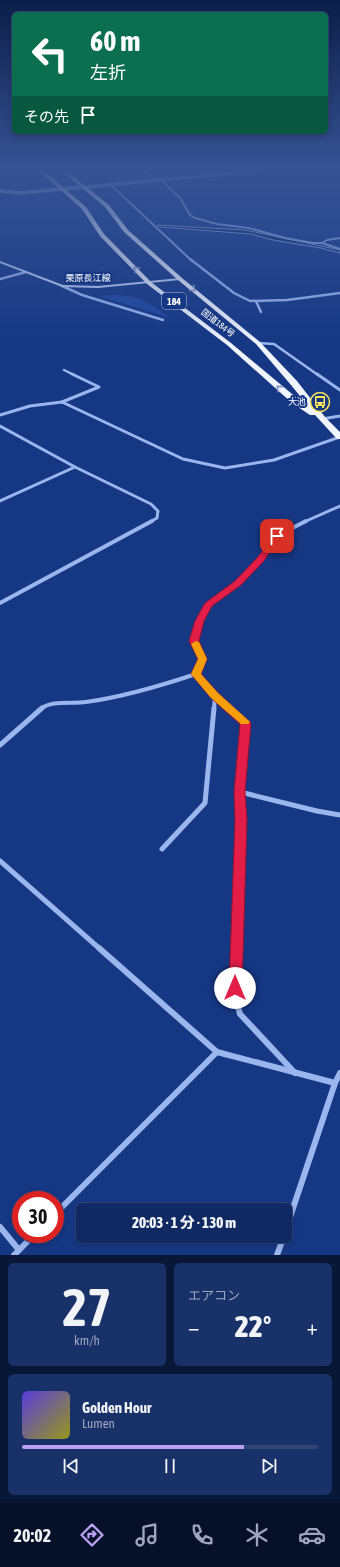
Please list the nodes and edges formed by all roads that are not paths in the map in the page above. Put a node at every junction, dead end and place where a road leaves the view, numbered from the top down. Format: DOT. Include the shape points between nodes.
graph roads {
  1 [pos="97,228"];
  2 [pos="124,228"];
  3 [pos="155,228"];
  4 [pos="246,228"];
  5 [pos="340,238"];
  6 [pos="322,243"];
  7 [pos="340,249"];
  8 [pos="0,262"];
  9 [pos="26,272"];
  10 [pos="0,279"];
  11 [pos="180,279"];
  12 [pos="150,283"];
  13 [pos="62,286"];
  14 [pos="340,293"];
  15 [pos="256,301"];
  16 [pos="261,312"];
  17 [pos="163,320"];
  18 [pos="258,343"];
  19 [pos="64,370"];
  20 [pos="340,390"];
  21 [pos="62,402"];
  22 [pos="0,415"];
  23 [pos="340,416"];
  24 [pos="322,419"];
  25 [pos="0,426"];
  26 [pos="340,437"];
  27 [pos="74,467"];
  28 [pos="0,501"];
  29 [pos="340,506"];
  30 [pos="0,604"];
  31 [pos="196,674"];
  32 [pos="215,695"];
  33 [pos="0,745"];
  34 [pos="240,792"];
  35 [pos="340,815"];
  36 [pos="162,849"];
  37 [pos="0,861"];
  38 [pos="217,1052"];
  39 [pos="295,1072"];
  40 [pos="340,1073"];
  41 [pos="335,1083"];
  42 [pos="64,1205"];
  43 [pos="292,1211"];
  44 [pos="0,1227"];
  45 [pos="26,1243"];
  46 [pos="281,1243"];
  47 [pos="17,1252"];
  48 [pos="277,1255"];
  12 -- 1 [label="highway, 国道184号 / 184, one-way"];
  2 -- 11 [label="highway, 国道184号 / 184"];
  3 -- 15 [label="street" via="182,253 234,293 250,301"];
  4 -- 6 [label="street" via="285,238"];
  5 -- 6 [label="street"];
  6 -- 7 [label="street"];
  8 -- 9 [label="main road, 栗原長江線"];
  9 -- 10 [label="street"];
  9 -- 13 [label="main road, 栗原長江線"];
  11 -- 12 [label="main road, 栗原長江線"];
  11 -- 18 [label="highway, 国道184号 / 184, one-way"];
  12 -- 13 [label="main road, 栗原長江線" via="98,287"];
  24 -- 12 [label="highway, 国道184号 / 184, one-way" via="294,401 229,344"];
  13 -- 17 [label="street" via="82,295"];
  14 -- 15 [label="street"];
  15 -- 16 [label="street"];
  18 -- 20 [label="street" via="274,344"];
  18 -- 24 [label="highway, 国道184号 / 184"];
  19 -- 21 [label="street" via="99,387"];
  21 -- 22 [label="street" via="26,405"];
  21 -- 26 [label="street" via="182,460 225,468 274,460"];
  23 -- 24 [label="street"];
  24 -- 26 [label="highway, 国道184号 / 184"];
  25 -- 27 [label="street"];
  27 -- 28 [label="street"];
  27 -- 30 [label="street" via="151,504 158,512 157,518"];
  29 -- 31 [label="street" via="277,536 260,560 238,583 208,604 194,641 203,659"];
  31 -- 32 [label="street"];
  31 -- 33 [label="street" via="117,697 46,705"];
  32 -- 34 [label="street" via="246,723"];
  32 -- 36 [label="street" via="205,802"];
  34 -- 35 [label="street"];
  34 -- 39 [label="street" via="236,999 240,1014"];
  37 -- 38 [label="street"];
  38 -- 39 [label="street"];
  38 -- 42 [label="street"];
  39 -- 41 [label="street"];
  40 -- 41 [label="street"];
  41 -- 43 [label="street"];
  44 -- 47 [label="street"];
  45 -- 47 [label="street"];
  46 -- 48 [label="street"];
}
